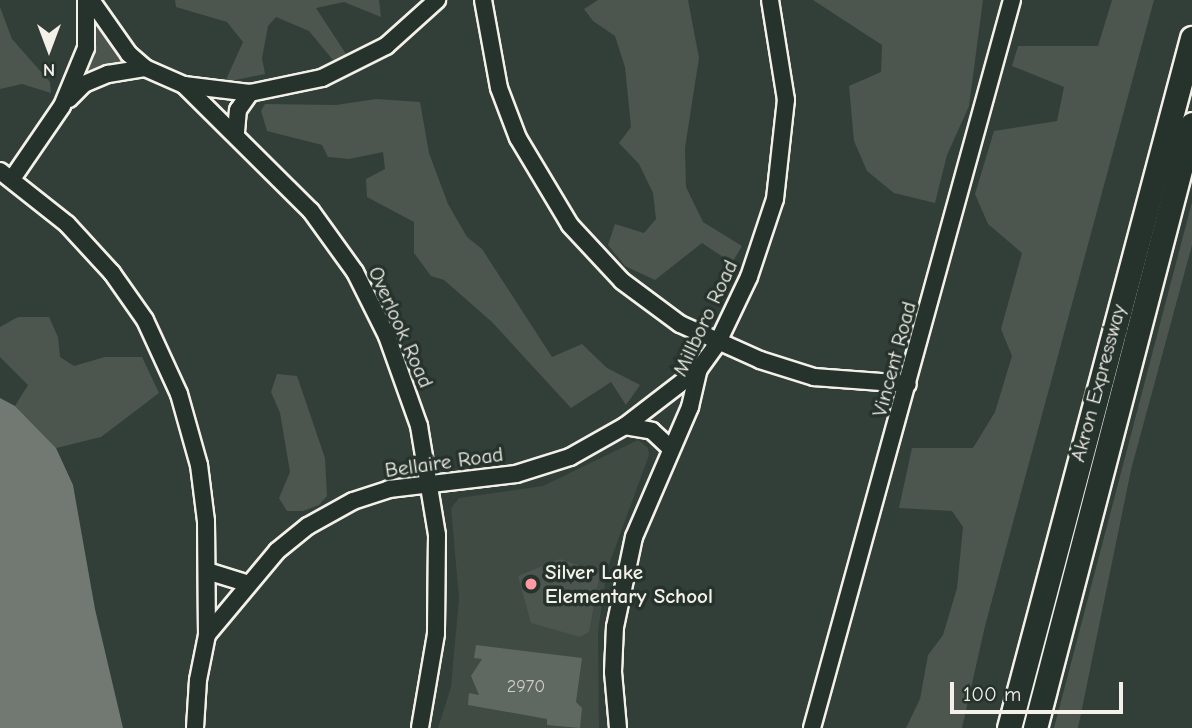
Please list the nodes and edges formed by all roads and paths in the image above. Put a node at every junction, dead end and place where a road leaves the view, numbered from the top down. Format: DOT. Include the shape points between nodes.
graph roads {
  1 [pos="88,0"];
  2 [pos="437,0"];
  3 [pos="483,0"];
  4 [pos="770,0"];
  5 [pos="1012,0"];
  6 [pos="1192,38"];
  7 [pos="145,68"];
  8 [pos="184,85"];
  9 [pos="250,93"];
  10 [pos="62,106"];
  11 [pos="1192,124"];
  12 [pos="236,132"];
  13 [pos="6,175"];
  14 [pos="718,344"];
  15 [pos="699,369"];
  16 [pos="908,384"];
  17 [pos="625,426"];
  18 [pos="669,447"];
  19 [pos="431,485"];
  20 [pos="207,571"];
  21 [pos="246,583"];
  22 [pos="207,635"];
  23 [pos="194,728"];
  24 [pos="420,728"];
  25 [pos="618,728"];
  26 [pos="812,728"];
  27 [pos="1009,728"];
  28 [pos="1035,728"];
  1 -- 7 [label="street, Overlook Road" via="118,42"];
  1 -- 10 [label="street" via="86,48"];
  2 -- 9 [label="street" via="386,46 358,63 322,78"];
  3 -- 14 [label="street" via="505,106 555,205 580,239 622,281 680,324"];
  4 -- 14 [label="street, Millboro Road" via="786,100 780,172 763,241"];
  5 -- 16 [label="street, Vincent Road"];
  6 -- 27 [label="highway, Akron Expressway"];
  7 -- 8 [label="street, Overlook Road"];
  7 -- 10 [label="street" via="84,84"];
  8 -- 9 [label="street"];
  8 -- 12 [label="street, Overlook Road"];
  9 -- 12 [label="street" via="238,110"];
  10 -- 13 [label="street"];
  11 -- 28 [label="highway, Akron Expressway"];
  12 -- 19 [label="street, Overlook Road" via="312,211 355,272 405,381"];
  13 -- 20 [label="street" via="92,249 156,341 179,394 200,466"];
  14 -- 15 [label="street, Millboro Road"];
  14 -- 16 [label="street" via="814,377"];
  15 -- 17 [label="street, Bellaire Road"];
  15 -- 18 [label="street, Millboro Road" via="690,407"];
  16 -- 26 [label="street, Vincent Road"];
  17 -- 18 [label="street" via="652,431"];
  17 -- 19 [label="street, Bellaire Road" via="552,464 507,476"];
  18 -- 25 [label="street, Millboro Road" via="627,564 613,672"];
  19 -- 21 [label="street, Bellaire Road" via="380,491 335,509 289,540"];
  19 -- 24 [label="street, Overlook Road" via="439,598"];
  20 -- 21 [label="street"];
  20 -- 22 [label="street"];
  21 -- 22 [label="street, Bellaire Road"];
  22 -- 23 [label="street"];
}
